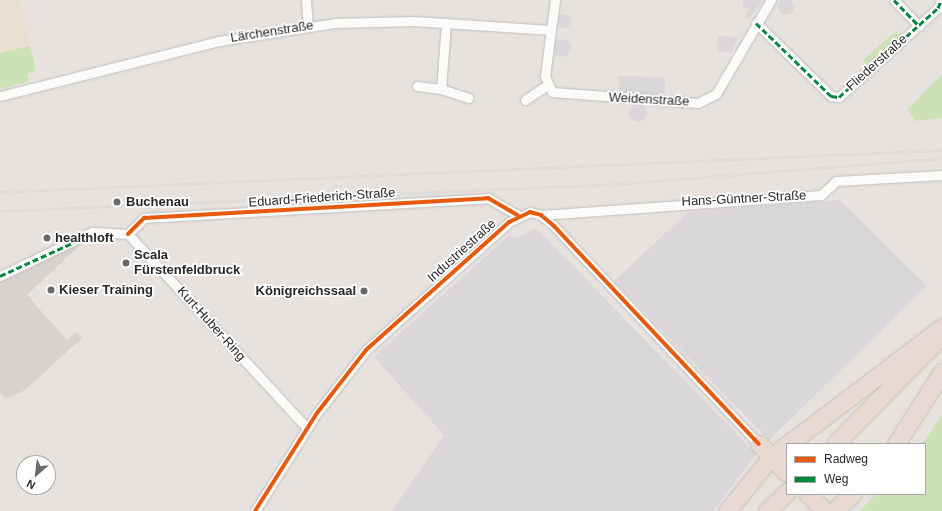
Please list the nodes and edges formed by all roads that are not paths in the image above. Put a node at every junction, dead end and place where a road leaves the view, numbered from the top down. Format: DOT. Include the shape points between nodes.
graph roads {
  1 [pos="306,0"];
  2 [pos="555,0"];
  3 [pos="771,0"];
  4 [pos="894,0"];
  5 [pos="941,0"];
  6 [pos="446,23"];
  7 [pos="756,23"];
  8 [pos="308,26"];
  9 [pos="919,26"];
  10 [pos="551,30"];
  11 [pos="417,86"];
  12 [pos="546,86"];
  13 [pos="441,89"];
  14 [pos="0,96"];
  15 [pos="469,98"];
  16 [pos="525,100"];
  17 [pos="942,175"];
  18 [pos="541,215"];
  19 [pos="518,216"];
  20 [pos="128,234"];
  21 [pos="0,276"];
  22 [pos="942,327"];
  23 [pos="942,335"];
  24 [pos="942,372"];
  25 [pos="307,428"];
  26 [pos="807,443"];
  27 [pos="836,443"];
  28 [pos="897,443"];
  29 [pos="759,444"];
  30 [pos="780,466"];
  31 [pos="786,493"];
  32 [pos="851,495"];
  33 [pos="810,497"];
  34 [pos="255,511"];
  35 [pos="727,511"];
  36 [pos="767,511"];
  37 [pos="825,511"];
  38 [pos="834,511"];
  1 -- 8 [label="street"];
  2 -- 10 [label="street"];
  3 -- 7 [label="street, Weidenstraße"];
  4 -- 9 [label="street"];
  5 -- 9 [label="street, Fliederstraße" via="938,8"];
  6 -- 8 [label="street, Lärchenstraße" via="368,21"];
  6 -- 10 [label="street, Lärchenstraße"];
  6 -- 13 [label="street"];
  7 -- 9 [label="street, Fliederstraße" via="830,96 839,97"];
  7 -- 12 [label="street, Weidenstraße" via="720,88 705,101 562,95"];
  8 -- 14 [label="street, Lärchenstraße" via="219,41"];
  10 -- 12 [label="street"];
  11 -- 13 [label="street"];
  12 -- 16 [label="street"];
  13 -- 15 [label="street"];
  17 -- 18 [label="street, Hans-Güntner-Straße" via="836,181 821,194"];
  18 -- 19 [label="street" via="530,212"];
  18 -- 29 [label="street"];
  19 -- 20 [label="street, Eduard-Friederich-Straße" via="488,198 144,218"];
  19 -- 25 [label="street, Industriestraße" via="366,350"];
  20 -- 21 [label="street" via="92,232"];
  20 -- 25 [label="street, Kurt-Huber-Ring"];
  22 -- 26 [label="highway"];
  23 -- 27 [label="highway"];
  24 -- 28 [label="highway"];
  25 -- 34 [label="street, Industriestraße"];
  29 -- 30 [label="highway"];
  30 -- 35 [label="highway"];
  31 -- 36 [label="highway"];
  32 -- 38 [label="highway"];
  33 -- 37 [label="highway"];
}
